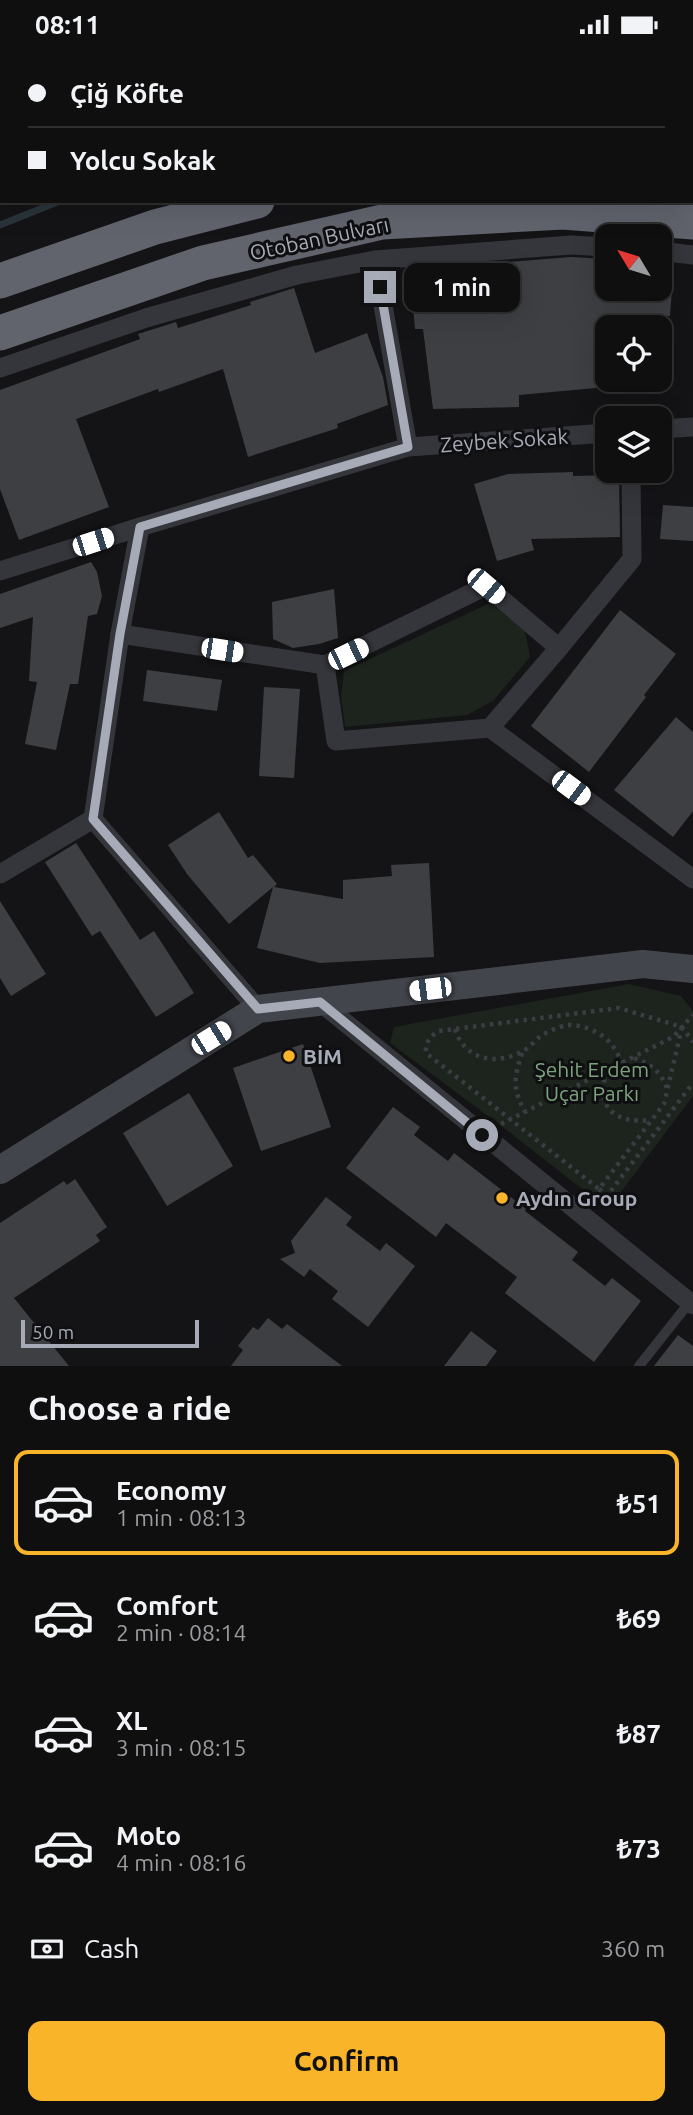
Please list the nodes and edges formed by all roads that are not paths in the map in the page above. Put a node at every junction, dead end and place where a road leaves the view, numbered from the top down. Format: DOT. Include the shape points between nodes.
graph roads {
  1 [pos="249,203"];
  2 [pos="693,222"];
  3 [pos="595,246"];
  4 [pos="672,252"];
  5 [pos="693,255"];
  6 [pos="375,260"];
  7 [pos="0,281"];
  8 [pos="0,333"];
  9 [pos="0,368"];
  10 [pos="693,427"];
  11 [pos="672,428"];
  12 [pos="595,434"];
  13 [pos="408,447"];
  14 [pos="631,483"];
  15 [pos="140,527"];
  16 [pos="0,571"];
  17 [pos="120,634"];
  18 [pos="559,648"];
  19 [pos="325,666"];
  20 [pos="490,728"];
  21 [pos="93,819"];
  22 [pos="0,874"];
  23 [pos="693,879"];
  24 [pos="693,969"];
  25 [pos="320,1002"];
  26 [pos="258,1009"];
  27 [pos="0,1170"];
  28 [pos="691,1304"];
  29 [pos="639,1366"];
  1 -- 7 [label="highway" via="155,227"];
  2 -- 8 [label="highway, Otoban Bulvarı" via="563,212 382,222 203,263"];
  3 -- 6 [label="street"];
  4 -- 5 [label="street"];
  6 -- 9 [label="street" via="297,275 158,314"];
  6 -- 13 [label="street"];
  10 -- 11 [label="street"];
  12 -- 13 [label="street, Zeybek Sokak"];
  13 -- 15 [label="street, Zeybek Sokak"];
  14 -- 18 [label="street" via="632,559"];
  15 -- 16 [label="street, Zeybek Sokak"];
  15 -- 17 [label="street"];
  17 -- 19 [label="street"];
  17 -- 21 [label="street"];
  18 -- 19 [label="street" via="486,586"];
  18 -- 20 [label="street"];
  19 -- 20 [label="street" via="336,741"];
  20 -- 23 [label="street"];
  21 -- 22 [label="street"];
  21 -- 26 [label="street"];
  24 -- 25 [label="street" via="643,964"];
  25 -- 26 [label="street"];
  25 -- 28 [label="street"];
  26 -- 27 [label="street"];
  28 -- 29 [label="lane"];
}
